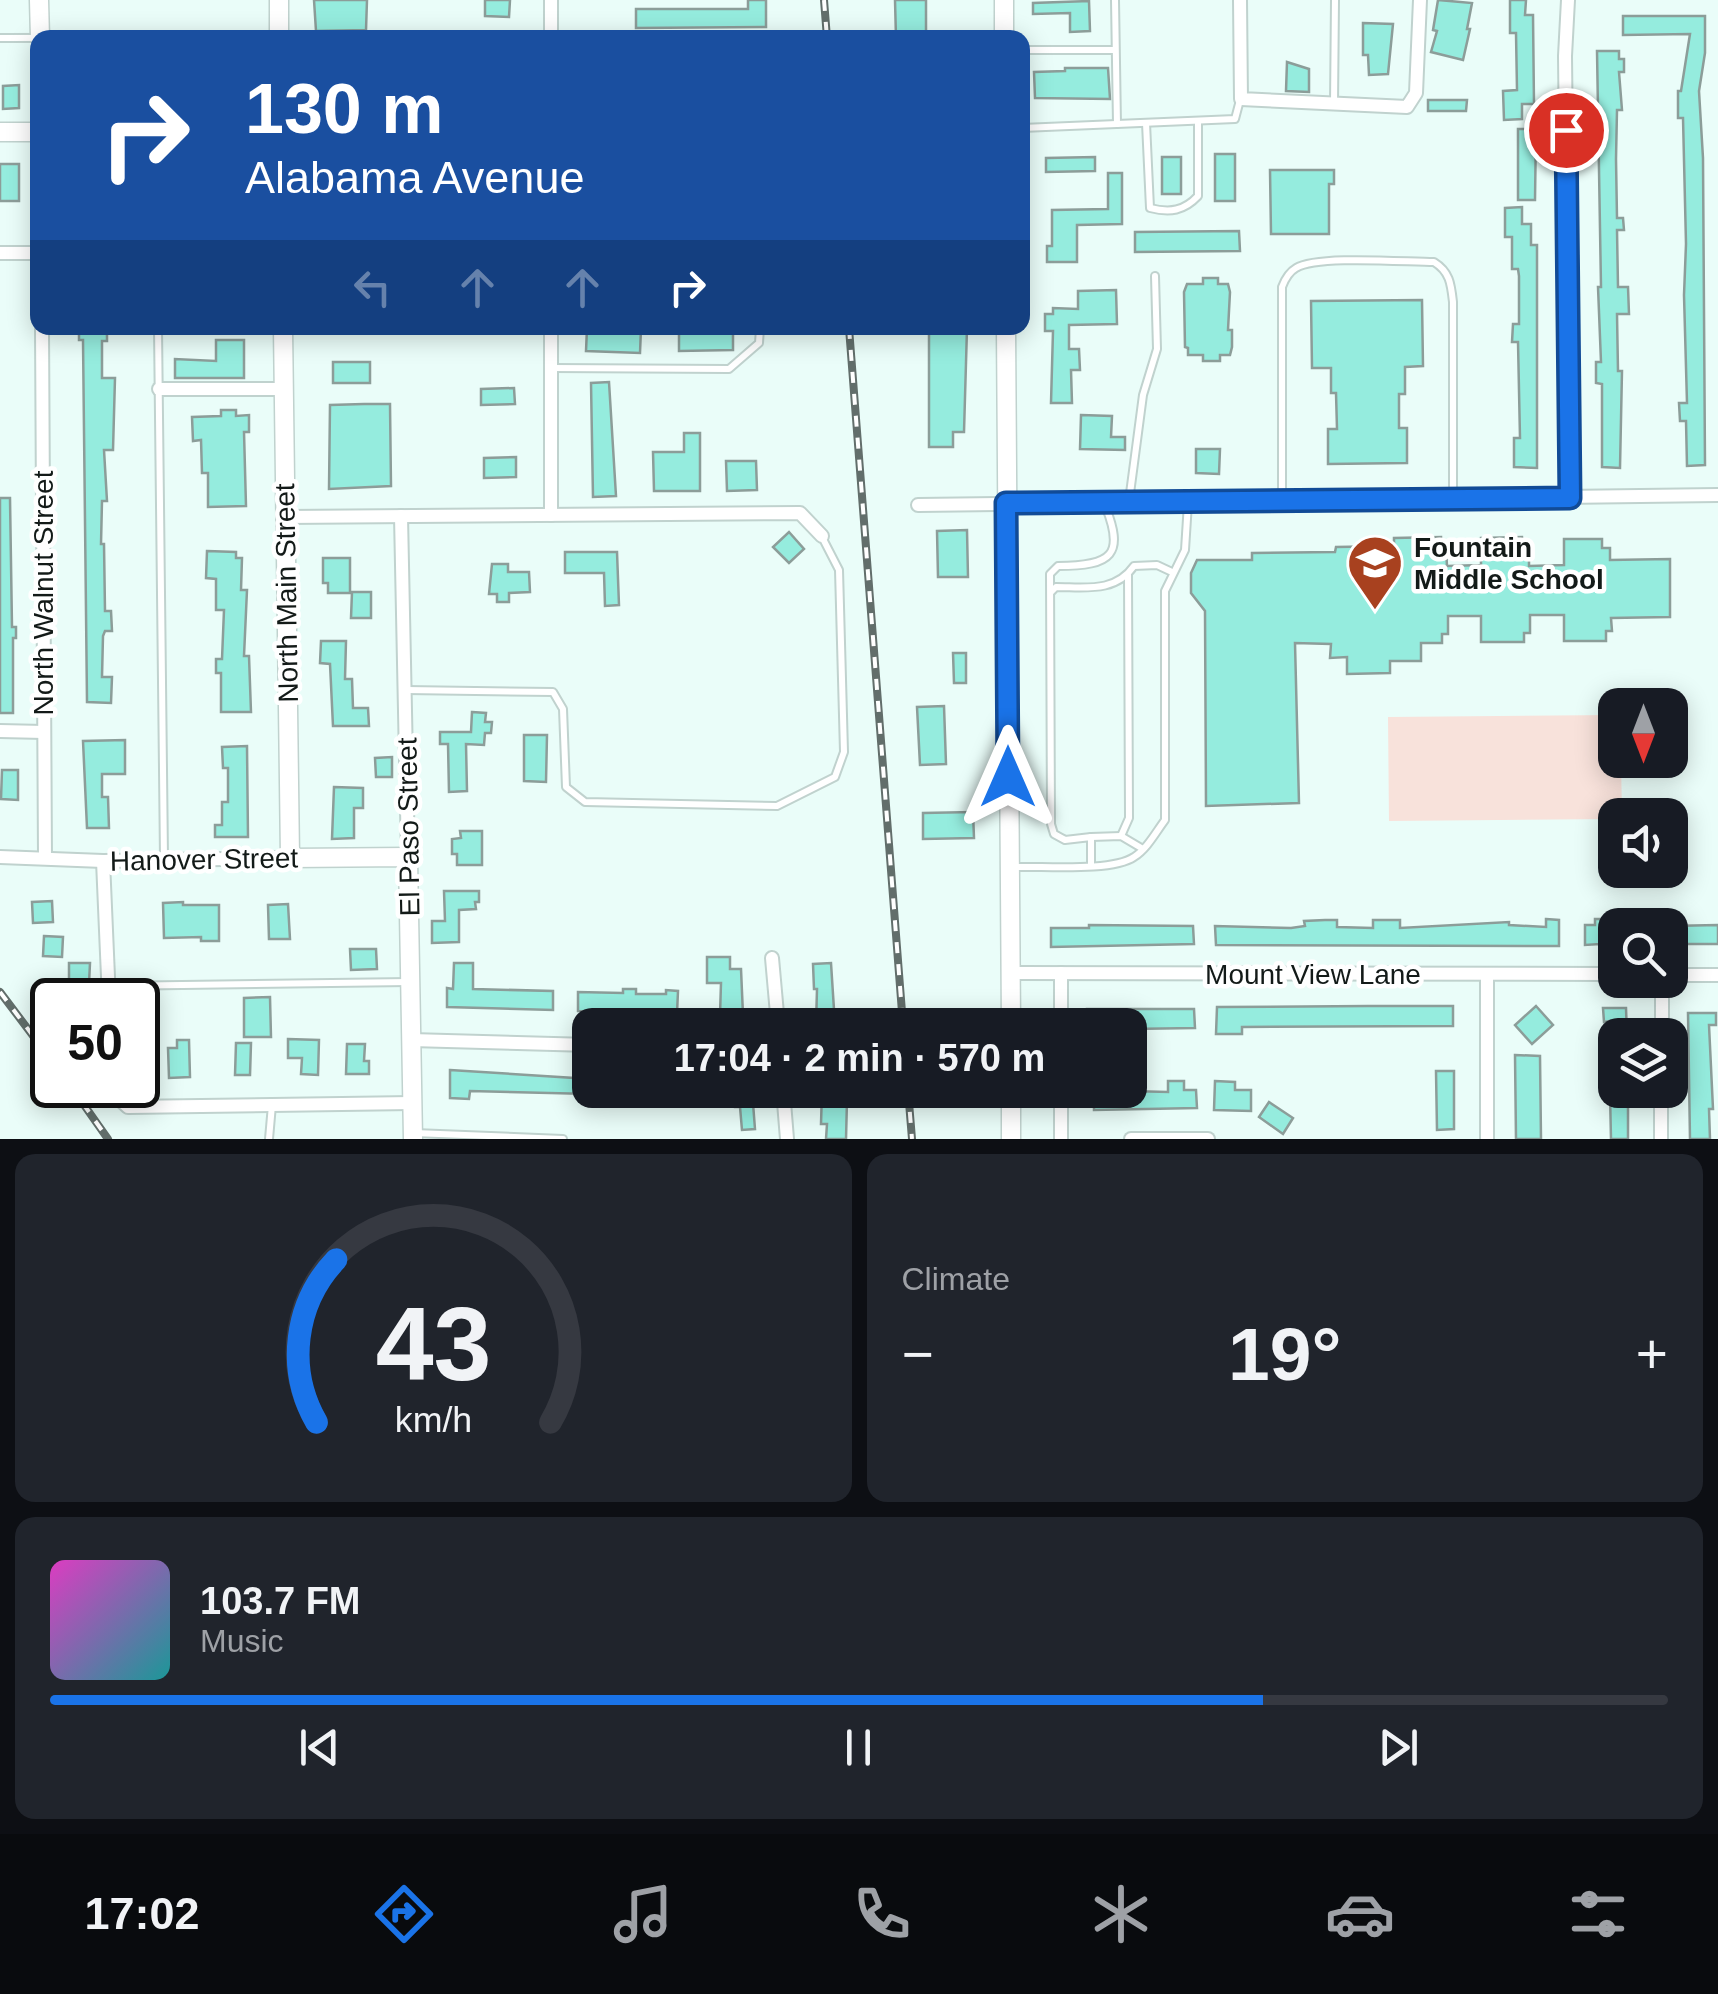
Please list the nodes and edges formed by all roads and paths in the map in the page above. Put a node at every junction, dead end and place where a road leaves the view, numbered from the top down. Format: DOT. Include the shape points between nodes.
graph roads {
  1 [pos="40,0"];
  2 [pos="279,0"];
  3 [pos="552,0"];
  4 [pos="1004,0"];
  5 [pos="1114,0"];
  6 [pos="1240,0"];
  7 [pos="1334,0"];
  8 [pos="1420,0"];
  9 [pos="1568,0"];
  10 [pos="40,30"];
  11 [pos="279,30"];
  12 [pos="552,30"];
  13 [pos="1004,30"];
  14 [pos="30,37"];
  15 [pos="0,38"];
  16 [pos="1030,50"];
  17 [pos="1116,50"];
  18 [pos="1240,99"];
  19 [pos="1334,105"];
  20 [pos="1198,121"];
  21 [pos="1146,123"];
  22 [pos="1117,124"];
  23 [pos="1030,128"];
  24 [pos="0,132"];
  25 [pos="30,132"];
  26 [pos="30,252"];
  27 [pos="0,253"];
  28 [pos="1156,276"];
  29 [pos="42,335"];
  30 [pos="158,335"];
  31 [pos="283,335"];
  32 [pos="551,335"];
  33 [pos="760,335"];
  34 [pos="1006,335"];
  35 [pos="551,368"];
  36 [pos="159,389"];
  37 [pos="284,389"];
  38 [pos="1718,495"];
  39 [pos="1570,498"];
  40 [pos="1453,499"];
  41 [pos="1282,500"];
  42 [pos="1103,502"];
  43 [pos="1128,502"];
  44 [pos="1188,502"];
  45 [pos="1006,503"];
  46 [pos="918,505"];
  47 [pos="551,515"];
  48 [pos="401,516"];
  49 [pos="285,517"];
  50 [pos="822,536"];
  51 [pos="1172,572"];
  52 [pos="1128,575"];
  53 [pos="1051,592"];
  54 [pos="405,690"];
  55 [pos="0,731"];
  56 [pos="44,732"];
  57 [pos="1121,836"];
  58 [pos="1091,837"];
  59 [pos="1143,849"];
  60 [pos="0,857"];
  61 [pos="408,857"];
  62 [pos="45,858"];
  63 [pos="290,858"];
  64 [pos="164,859"];
  65 [pos="103,860"];
  66 [pos="1091,866"];
  67 [pos="1009,867"];
  68 [pos="772,958"];
  69 [pos="1012,973"];
  70 [pos="1061,973"];
  71 [pos="1487,974"];
  72 [pos="1598,974"];
  73 [pos="1688,974"];
  74 [pos="1718,975"];
  75 [pos="107,978"];
  76 [pos="410,982"];
  77 [pos="160,991"];
  78 [pos="776,1008"];
  79 [pos="1012,1008"];
  80 [pos="1061,1008"];
  81 [pos="411,1040"];
  82 [pos="572,1044"];
  83 [pos="412,1103"];
  84 [pos="272,1105"];
  85 [pos="160,1107"];
  86 [pos="784,1108"];
  87 [pos="1011,1108"];
  88 [pos="1061,1108"];
  89 [pos="1662,1108"];
  90 [pos="413,1136"];
  91 [pos="269,1139"];
  92 [pos="563,1139"];
  93 [pos="787,1139"];
  94 [pos="1011,1139"];
  95 [pos="1060,1139"];
  96 [pos="1130,1139"];
  97 [pos="1208,1139"];
  98 [pos="1487,1139"];
  99 [pos="1662,1139"];
  1 -- 10 [label="main road"];
  2 -- 11 [label="main road"];
  3 -- 12 [label="street"];
  4 -- 13 [label="main road"];
  5 -- 17 [label="lane"];
  6 -- 18 [label="street"];
  7 -- 19 [label="lane"];
  8 -- 19 [label="street" via="1416,93 1407,107"];
  9 -- 39 [label="street"];
  14 -- 15 [label="lane"];
  16 -- 17 [label="lane"];
  17 -- 22 [label="lane"];
  18 -- 19 [label="street"];
  18 -- 20 [label="lane" via="1235,120"];
  20 -- 21 [label="lane"];
  20 -- 21 [label="lane" via="1198,196 1188,207 1165,211 1150,208"];
  21 -- 22 [label="lane"];
  22 -- 23 [label="lane"];
  24 -- 25 [label="main road"];
  26 -- 27 [label="street"];
  28 -- 43 [label="lane" via="1157,349"];
  29 -- 56 [label="street, North Walnut Street"];
  30 -- 36 [label="lane"];
  31 -- 37 [label="main road, North Main Street"];
  32 -- 35 [label="street"];
  33 -- 35 [label="lane" via="759,343 729,368"];
  34 -- 45 [label="main road"];
  35 -- 47 [label="street"];
  36 -- 37 [label="street"];
  36 -- 64 [label="lane"];
  37 -- 49 [label="main road, North Main Street"];
  38 -- 39 [label="street"];
  39 -- 40 [label="street"];
  40 -- 41 [label="street"];
  40 -- 41 [label="lane" via="1453,302 1444,268 1434,262 1321,262 1298,266 1282,286"];
  41 -- 44 [label="street"];
  42 -- 43 [label="street"];
  42 -- 45 [label="street"];
  42 -- 53 [label="lane" via="1116,532 1114,546 1104,560 1058,566 1050,574"];
  43 -- 44 [label="street"];
  44 -- 51 [label="lane" via="1185,550"];
  45 -- 46 [label="street"];
  45 -- 67 [label="main road"];
  47 -- 48 [label="street"];
  47 -- 50 [label="street" via="800,513"];
  48 -- 49 [label="street"];
  48 -- 54 [label="street, El Paso Street"];
  49 -- 63 [label="main road, North Main Street"];
  50 -- 54 [label="lane" via="838,570 844,752 835,777 777,806 584,802 566,787 563,709 553,692"];
  51 -- 52 [label="lane" via="1134,566"];
  51 -- 59 [label="lane" via="1165,592 1168,805"];
  52 -- 53 [label="lane" via="1101,588"];
  52 -- 57 [label="lane" via="1129,818"];
  53 -- 58 [label="lane" via="1051,824 1065,840"];
  54 -- 61 [label="street, El Paso Street"];
  55 -- 56 [label="street"];
  56 -- 62 [label="street, North Walnut Street"];
  57 -- 58 [label="lane"];
  57 -- 59 [label="lane"];
  58 -- 66 [label="lane"];
  59 -- 66 [label="lane" via="1114,866"];
  60 -- 62 [label="street, Hanover Street"];
  61 -- 63 [label="main road, Hanover Street"];
  61 -- 76 [label="main road, El Paso Street"];
  62 -- 65 [label="street, Hanover Street"];
  63 -- 64 [label="street, Hanover Street"];
  64 -- 65 [label="street, Hanover Street"];
  65 -- 75 [label="street"];
  66 -- 67 [label="lane"];
  67 -- 69 [label="main road"];
  68 -- 78 [label="street"];
  69 -- 70 [label="street, Mount View Lane"];
  69 -- 79 [label="main road"];
  70 -- 71 [label="street, Mount View Lane"];
  70 -- 80 [label="street"];
  71 -- 72 [label="street, Mount View Lane"];
  71 -- 98 [label="street"];
  73 -- 74 [label="street"];
  76 -- 77 [label="lane"];
  76 -- 81 [label="main road, El Paso Street"];
  81 -- 82 [label="street"];
  81 -- 83 [label="main road, El Paso Street"];
  83 -- 84 [label="street"];
  83 -- 90 [label="main road, El Paso Street"];
  84 -- 85 [label="street"];
  84 -- 91 [label="lane"];
  86 -- 93 [label="street"];
  87 -- 94 [label="main road"];
  88 -- 95 [label="street"];
  89 -- 99 [label="street"];
  90 -- 92 [label="lane"];
  96 -- 97 [label="street"];
}
